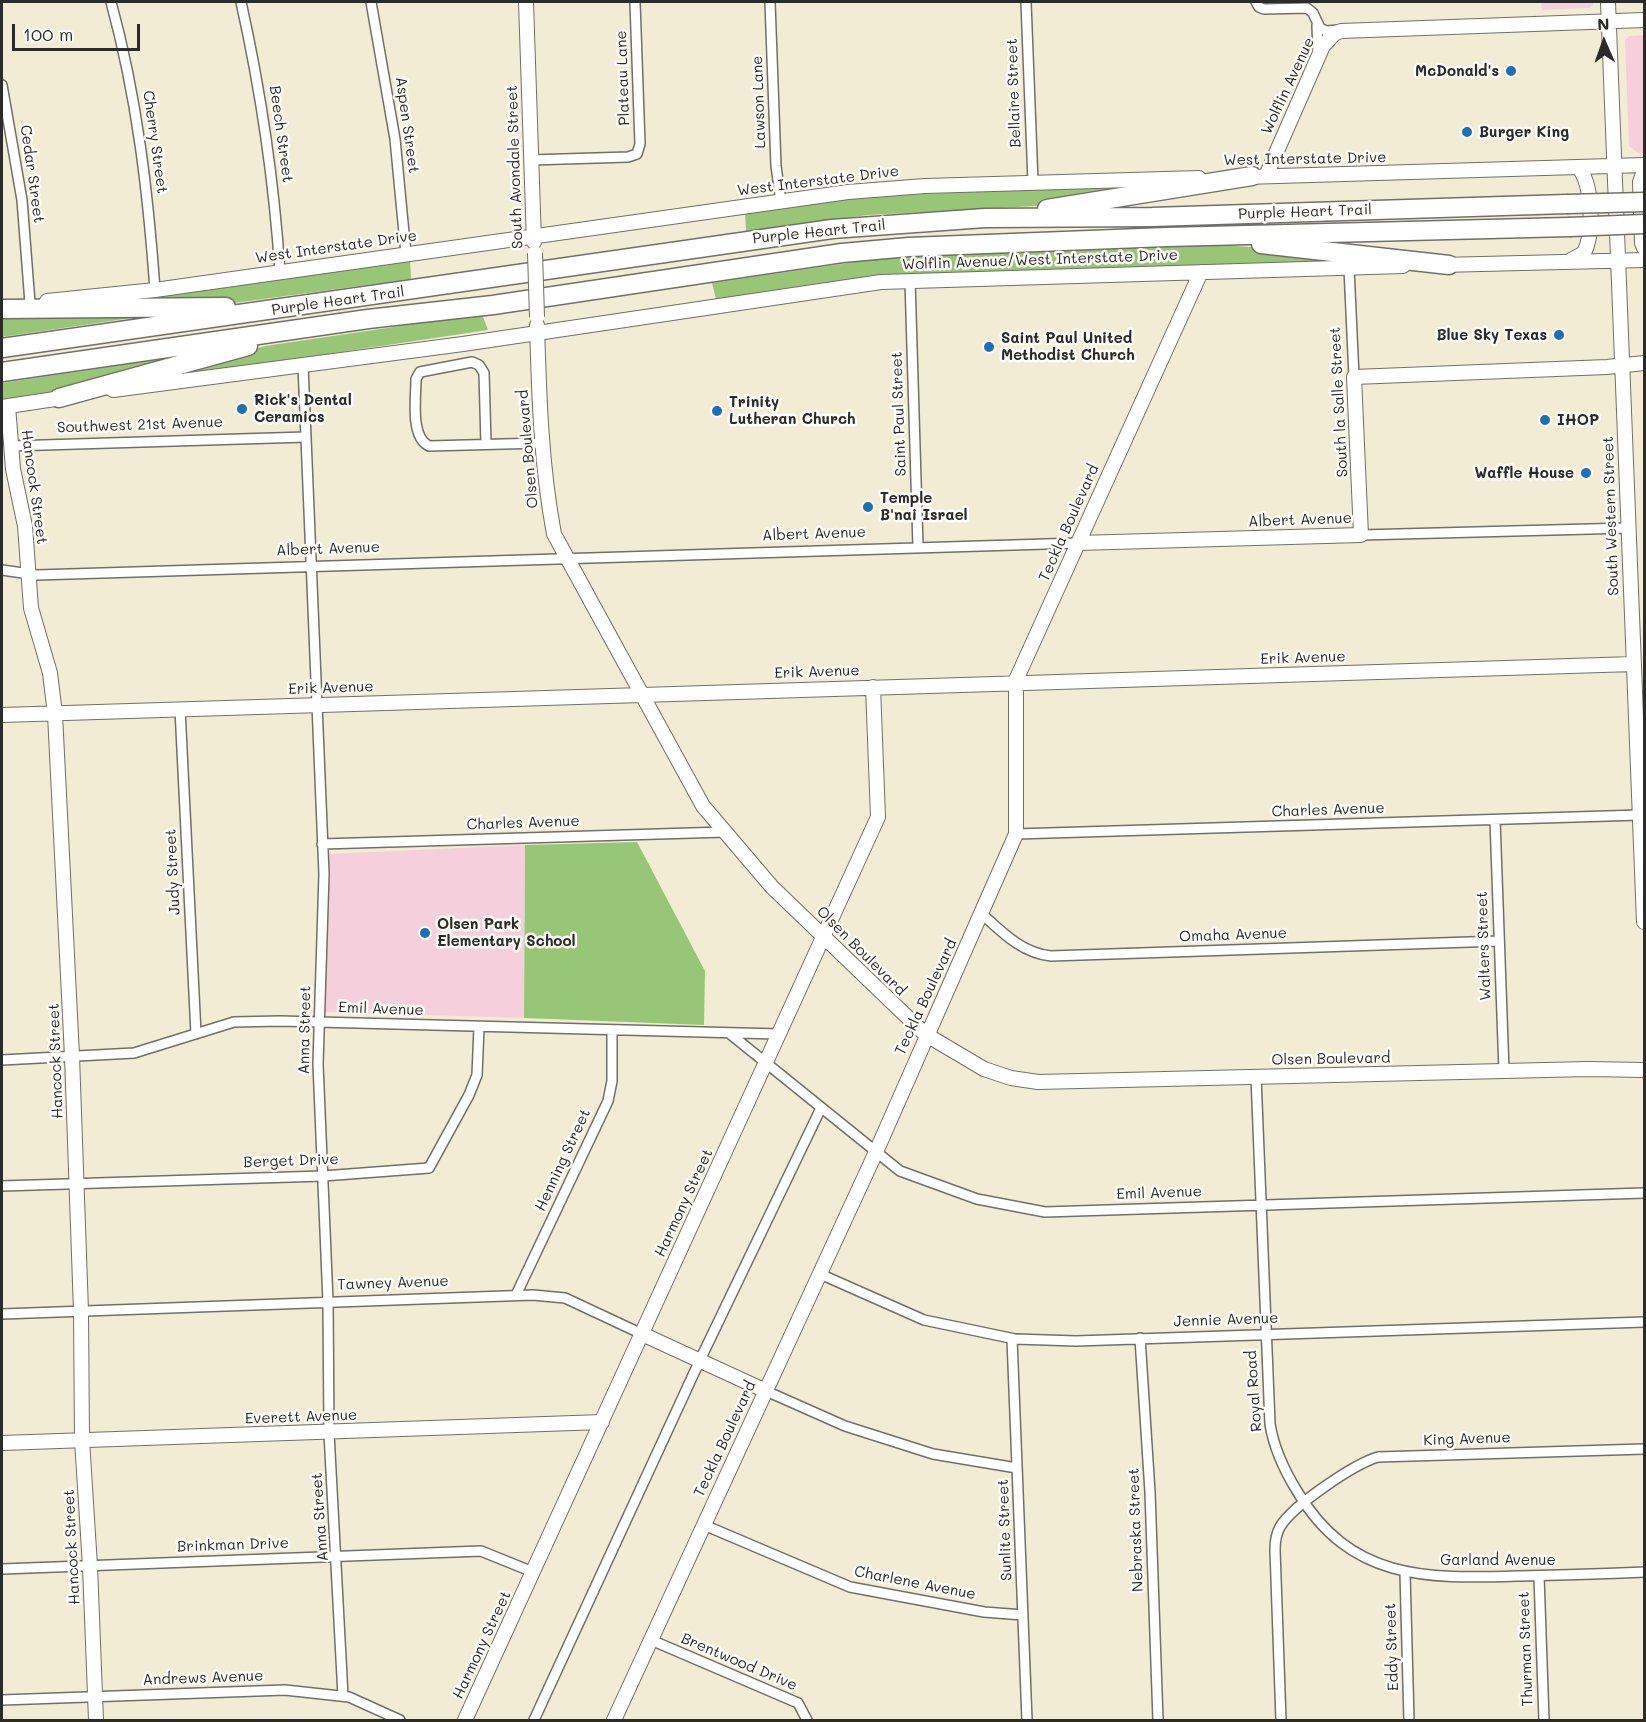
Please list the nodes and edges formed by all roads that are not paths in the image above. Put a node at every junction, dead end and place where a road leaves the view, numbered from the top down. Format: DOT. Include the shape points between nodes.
graph roads {
  1 [pos="111,2"];
  2 [pos="241,2"];
  3 [pos="371,2"];
  4 [pos="526,2"];
  5 [pos="635,2"];
  6 [pos="770,2"];
  7 [pos="1026,2"];
  8 [pos="1256,2"];
  9 [pos="1608,2"];
  10 [pos="1644,20"];
  11 [pos="1608,21"];
  12 [pos="1317,25"];
  13 [pos="1350,30"];
  14 [pos="1316,62"];
  15 [pos="2,85"];
  16 [pos="531,160"];
  17 [pos="1644,165"];
  18 [pos="1615,166"];
  19 [pos="1578,167"];
  20 [pos="1644,171"];
  21 [pos="1259,176"];
  22 [pos="1033,183"];
  23 [pos="781,202"];
  24 [pos="1644,202"];
  25 [pos="985,219"];
  26 [pos="1644,224"];
  27 [pos="534,236"];
  28 [pos="1167,237"];
  29 [pos="1644,248"];
  30 [pos="406,254"];
  31 [pos="1617,260"];
  32 [pos="1644,260"];
  33 [pos="1563,262"];
  34 [pos="1449,265"];
  35 [pos="1349,268"];
  36 [pos="280,272"];
  37 [pos="1201,272"];
  38 [pos="910,280"];
  39 [pos="155,290"];
  40 [pos="30,303"];
  41 [pos="318,304"];
  42 [pos="2,307"];
  43 [pos="368,319"];
  44 [pos="537,332"];
  45 [pos="2,348"];
  46 [pos="1644,363"];
  47 [pos="303,365"];
  48 [pos="1622,366"];
  49 [pos="2,372"];
  50 [pos="1354,376"];
  51 [pos="59,398"];
  52 [pos="5,406"];
  53 [pos="306,437"];
  54 [pos="541,443"];
  55 [pos="486,444"];
  56 [pos="10,446"];
  57 [pos="1628,528"];
  58 [pos="1361,535"];
  59 [pos="1078,543"];
  60 [pos="918,548"];
  61 [pos="567,558"];
  62 [pos="311,566"];
  63 [pos="2,570"];
  64 [pos="28,573"];
  65 [pos="1634,664"];
  66 [pos="1015,683"];
  67 [pos="873,687"];
  68 [pos="642,694"];
  69 [pos="316,705"];
  70 [pos="180,709"];
  71 [pos="55,714"];
  72 [pos="2,715"];
  73 [pos="1642,794"];
  74 [pos="1640,815"];
  75 [pos="1495,820"];
  76 [pos="725,832"];
  77 [pos="1016,834"];
  78 [pos="322,844"];
  79 [pos="982,914"];
  80 [pos="1644,922"];
  81 [pos="824,936"];
  82 [pos="1499,941"];
  83 [pos="320,1022"];
  84 [pos="479,1027"];
  85 [pos="612,1031"];
  86 [pos="729,1033"];
  87 [pos="196,1034"];
  88 [pos="779,1034"];
  89 [pos="925,1034"];
  90 [pos="72,1056"];
  91 [pos="2,1060"];
  92 [pos="766,1064"];
  93 [pos="1644,1070"];
  94 [pos="1504,1071"];
  95 [pos="1256,1077"];
  96 [pos="821,1108"];
  97 [pos="876,1152"];
  98 [pos="323,1176"];
  99 [pos="77,1184"];
  100 [pos="2,1186"];
  101 [pos="1644,1194"];
  102 [pos="1260,1205"];
  103 [pos="820,1274"];
  104 [pos="516,1295"];
  105 [pos="328,1302"];
  106 [pos="81,1311"];
  107 [pos="2,1314"];
  108 [pos="1644,1322"];
  109 [pos="642,1334"];
  110 [pos="1265,1334"];
  111 [pos="1140,1338"];
  112 [pos="1012,1339"];
  113 [pos="700,1360"];
  114 [pos="766,1391"];
  115 [pos="602,1422"];
  116 [pos="329,1433"];
  117 [pos="82,1440"];
  118 [pos="2,1443"];
  119 [pos="1644,1449"];
  120 [pos="1017,1468"];
  121 [pos="1304,1503"];
  122 [pos="704,1525"];
  123 [pos="338,1556"];
  124 [pos="90,1566"];
  125 [pos="2,1569"];
  126 [pos="534,1572"];
  127 [pos="1644,1572"];
  128 [pos="1405,1573"];
  129 [pos="1539,1576"];
  130 [pos="1023,1615"];
  131 [pos="651,1640"];
  132 [pos="95,1696"];
  133 [pos="343,1696"];
  134 [pos="2,1700"];
  135 [pos="96,1720"];
  136 [pos="400,1720"];
  137 [pos="465,1720"];
  138 [pos="534,1720"];
  139 [pos="614,1720"];
  140 [pos="807,1720"];
  141 [pos="1027,1720"];
  142 [pos="1158,1720"];
  143 [pos="1281,1720"];
  144 [pos="1409,1720"];
  145 [pos="1544,1720"];
  1 -- 39 [label="street, Cherry Street" via="144,158"];
  2 -- 36 [label="street, Beech Street" via="268,140"];
  3 -- 30 [label="street, Aspen Street" via="393,130"];
  4 -- 16 [label="main road, South Avondale Street"];
  5 -- 16 [label="street, Plateau Lane" via="640,144 637,153 628,157"];
  6 -- 23 [label="street, Lawson Lane" via="776,166"];
  7 -- 22 [label="street, Bellaire Street"];
  8 -- 12 [label="street" via="1264,9 1307,8"];
  9 -- 11 [label="main road, South Western Street"];
  10 -- 11 [label="main road, Wolflin Avenue"];
  11 -- 13 [label="main road, Wolflin Avenue"];
  11 -- 18 [label="main road, South Western Street"];
  12 -- 13 [label="street" via="1326,31"];
  12 -- 14 [label="street"];
  13 -- 14 [label="main road, Wolflin Avenue" via="1328,39"];
  14 -- 21 [label="main road, Wolflin Avenue"];
  15 -- 40 [label="street, Cedar Street" via="22,200"];
  16 -- 27 [label="main road, South Avondale Street"];
  17 -- 18 [label="main road, West Interstate Drive"];
  18 -- 19 [label="main road, West Interstate Drive"];
  18 -- 31 [label="main road, South Western Street"];
  19 -- 21 [label="main road, West Interstate Drive"];
  19 -- 33 [label="main road" via="1588,185 1590,237 1580,257"];
  20 -- 29 [label="main road" via="1640,182"];
  21 -- 22 [label="main road, West Interstate Drive"];
  21 -- 25 [label="highway"];
  22 -- 23 [label="main road, West Interstate Drive" via="925,186"];
  23 -- 27 [label="main road, West Interstate Drive"];
  24 -- 25 [label="highway, Purple Heart Trail, bridge"];
  25 -- 41 [label="highway, Purple Heart Trail" via="832,229 752,239"];
  26 -- 28 [label="highway, Purple Heart Trail, bridge"];
  27 -- 30 [label="main road, West Interstate Drive"];
  27 -- 44 [label="main road, South Avondale Street, bridge"];
  28 -- 34 [label="highway"];
  28 -- 43 [label="highway, Purple Heart Trail" via="842,253 494,305"];
  30 -- 36 [label="main road, West Interstate Drive"];
  31 -- 32 [label="main road"];
  31 -- 33 [label="main road"];
  31 -- 48 [label="main road, South Western Street"];
  33 -- 34 [label="main road"];
  34 -- 35 [label="main road"];
  35 -- 37 [label="main road"];
  35 -- 50 [label="street, South la Salle Street"];
  36 -- 39 [label="main road, West Interstate Drive"];
  37 -- 38 [label="main road, Wolflin Avenue/West Interstate Drive"];
  37 -- 59 [label="main road, Teckla Boulevard"];
  38 -- 44 [label="main road, Wolflin Avenue/West Interstate Drive"];
  38 -- 60 [label="street, Saint Paul Street"];
  39 -- 40 [label="main road, West Interstate Drive"];
  40 -- 42 [label="main road, West Interstate Drive"];
  41 -- 42 [label="highway"];
  41 -- 45 [label="highway, Purple Heart Trail"];
  43 -- 49 [label="highway, Purple Heart Trail"];
  43 -- 51 [label="highway" via="248,346"];
  44 -- 47 [label="main road"];
  44 -- 54 [label="main road, Olsen Boulevard"];
  46 -- 48 [label="main road"];
  47 -- 51 [label="main road"];
  47 -- 53 [label="street, Anna Street"];
  48 -- 50 [label="main road"];
  48 -- 57 [label="main road, South Western Street"];
  50 -- 58 [label="main road, South la Salle Street"];
  51 -- 52 [label="main road"];
  52 -- 56 [label="main road, Hancock Street"];
  53 -- 56 [label="street, Southwest 21st Avenue"];
  53 -- 62 [label="street, Anna Street"];
  54 -- 55 [label="street"];
  54 -- 61 [label="main road, Olsen Boulevard" via="554,534"];
  55 -- 55 [label="street" via="429,446 422,441 418,434 416,379 420,372 472,362 479,365 484,373"];
  56 -- 64 [label="main road, Hancock Street" via="23,510"];
  57 -- 58 [label="street, Albert Avenue"];
  57 -- 65 [label="main road, South Western Street"];
  58 -- 59 [label="main road, Albert Avenue"];
  59 -- 60 [label="street, Albert Avenue"];
  59 -- 66 [label="main road, Teckla Boulevard"];
  60 -- 61 [label="street, Albert Avenue"];
  61 -- 62 [label="street, Albert Avenue"];
  61 -- 68 [label="main road, Olsen Boulevard"];
  62 -- 64 [label="street, Albert Avenue"];
  62 -- 69 [label="street, Anna Street"];
  63 -- 64 [label="street, Albert Avenue"];
  64 -- 71 [label="main road, Hancock Street" via="31,608 50,673"];
  65 -- 66 [label="main road, Erik Avenue"];
  65 -- 73 [label="main road, South Western Street"];
  66 -- 67 [label="main road, Erik Avenue"];
  66 -- 77 [label="main road, Teckla Boulevard"];
  67 -- 68 [label="main road, Erik Avenue"];
  67 -- 81 [label="main road, Harmony Street" via="878,817"];
  68 -- 69 [label="main road, Erik Avenue"];
  68 -- 76 [label="main road, Olsen Boulevard" via="703,806"];
  69 -- 70 [label="main road, Erik Avenue"];
  69 -- 78 [label="street, Anna Street"];
  70 -- 71 [label="main road, Erik Avenue"];
  70 -- 87 [label="street, Judy Street"];
  71 -- 72 [label="main road, Erik Avenue"];
  71 -- 90 [label="main road, Hancock Street"];
  73 -- 74 [label="main road, South Western Street"];
  74 -- 75 [label="street, Charles Avenue"];
  74 -- 80 [label="main road, South Western Street"];
  75 -- 77 [label="street, Charles Avenue"];
  75 -- 82 [label="street, Walters Street"];
  76 -- 78 [label="street, Charles Avenue"];
  76 -- 81 [label="main road, Olsen Boulevard" via="772,887"];
  77 -- 79 [label="main road, Teckla Boulevard"];
  78 -- 83 [label="street, Anna Street"];
  79 -- 82 [label="street, Omaha Avenue" via="1019,946 1037,955 1051,956"];
  79 -- 89 [label="main road, Teckla Boulevard"];
  81 -- 88 [label="main road, Harmony Street"];
  81 -- 89 [label="main road, Olsen Boulevard"];
  82 -- 94 [label="street, Walters Street"];
  83 -- 84 [label="street, Emil Avenue"];
  83 -- 87 [label="street, Emil Avenue" via="234,1022"];
  83 -- 98 [label="street, Anna Street"];
  84 -- 85 [label="street, Emil Avenue"];
  84 -- 98 [label="street, Berget Drive" via="477,1075 429,1168"];
  85 -- 86 [label="street, Emil Avenue"];
  85 -- 104 [label="street, Henning Street" via="608,1101"];
  86 -- 88 [label="street, Emil Avenue"];
  86 -- 92 [label="street, Emil Avenue"];
  87 -- 90 [label="street, Emil Avenue" via="134,1053"];
  88 -- 92 [label="main road, Harmony Street"];
  89 -- 95 [label="main road, Olsen Boulevard" via="984,1069 1038,1082"];
  89 -- 97 [label="main road, Teckla Boulevard"];
  90 -- 91 [label="street, Emil Avenue"];
  90 -- 99 [label="main road, Hancock Street"];
  92 -- 96 [label="street, Emil Avenue"];
  92 -- 109 [label="main road, Harmony Street"];
  93 -- 94 [label="main road, Olsen Boulevard"];
  94 -- 95 [label="main road, Olsen Boulevard"];
  95 -- 102 [label="street, Royal Road"];
  96 -- 97 [label="street, Emil Avenue"];
  96 -- 113 [label="street"];
  97 -- 102 [label="street, Emil Avenue" via="900,1171 977,1199 1045,1212"];
  97 -- 103 [label="main road, Teckla Boulevard"];
  98 -- 99 [label="street, Berget Drive"];
  98 -- 105 [label="street, Anna Street"];
  99 -- 100 [label="street, Berget Drive"];
  99 -- 106 [label="main road, Hancock Street"];
  101 -- 102 [label="street, Emil Avenue"];
  102 -- 110 [label="street, Royal Road"];
  103 -- 112 [label="street, Jennie Avenue" via="924,1320"];
  103 -- 114 [label="main road, Teckla Boulevard"];
  104 -- 105 [label="street, Tawney Avenue"];
  104 -- 109 [label="street, Tawney Avenue" via="564,1298"];
  105 -- 106 [label="street, Tawney Avenue"];
  105 -- 116 [label="street, Anna Street"];
  106 -- 107 [label="street, Tawney Avenue"];
  106 -- 117 [label="main road, Hancock Street"];
  108 -- 110 [label="street, Jennie Avenue"];
  109 -- 113 [label="main road, Tawney Avenue"];
  109 -- 115 [label="main road, Harmony Street"];
  110 -- 111 [label="street, Jennie Avenue"];
  110 -- 121 [label="street, Royal Road" via="1273,1440"];
  111 -- 112 [label="street, Jennie Avenue"];
  111 -- 142 [label="street, Nebraska Street"];
  112 -- 120 [label="street, Sunlite Street"];
  113 -- 114 [label="main road, Tawney Avenue"];
  113 -- 138 [label="street"];
  114 -- 120 [label="street" via="845,1426 933,1454"];
  114 -- 122 [label="main road, Teckla Boulevard"];
  115 -- 116 [label="main road, Everett Avenue"];
  115 -- 126 [label="main road, Harmony Street"];
  116 -- 117 [label="main road, Everett Avenue"];
  116 -- 123 [label="street, Anna Street"];
  117 -- 118 [label="main road, Everett Avenue"];
  117 -- 124 [label="main road, Hancock Street"];
  119 -- 121 [label="street, King Avenue" via="1377,1457 1362,1462"];
  120 -- 130 [label="street, Sunlite Street"];
  121 -- 128 [label="street, Garland Avenue" via="1341,1542 1368,1559"];
  121 -- 143 [label="street" via="1280,1526 1275,1550"];
  122 -- 130 [label="street, Charlene Avenue" via="850,1587 984,1612"];
  122 -- 131 [label="main road, Teckla Boulevard"];
  123 -- 124 [label="street, Brinkman Drive"];
  123 -- 126 [label="street, Brinkman Drive" via="481,1551"];
  123 -- 133 [label="street, Anna Street"];
  124 -- 125 [label="street, Brinkman Drive"];
  124 -- 132 [label="main road, Hancock Street"];
  126 -- 137 [label="main road, Harmony Street"];
  127 -- 129 [label="street, Garland Avenue"];
  128 -- 129 [label="street, Garland Avenue" via="1455,1578"];
  128 -- 144 [label="street, Eddy Street"];
  129 -- 145 [label="street, Thurman Street"];
  130 -- 141 [label="street, Sunlite Street"];
  131 -- 139 [label="main road, Teckla Boulevard"];
  131 -- 140 [label="street, Brentwood Drive" via="798,1703"];
  132 -- 133 [label="street, Andrews Avenue" via="285,1690"];
  132 -- 134 [label="street, Andrews Avenue"];
  132 -- 135 [label="main road, Hancock Street"];
  133 -- 136 [label="street, Andrews Avenue"];
}
